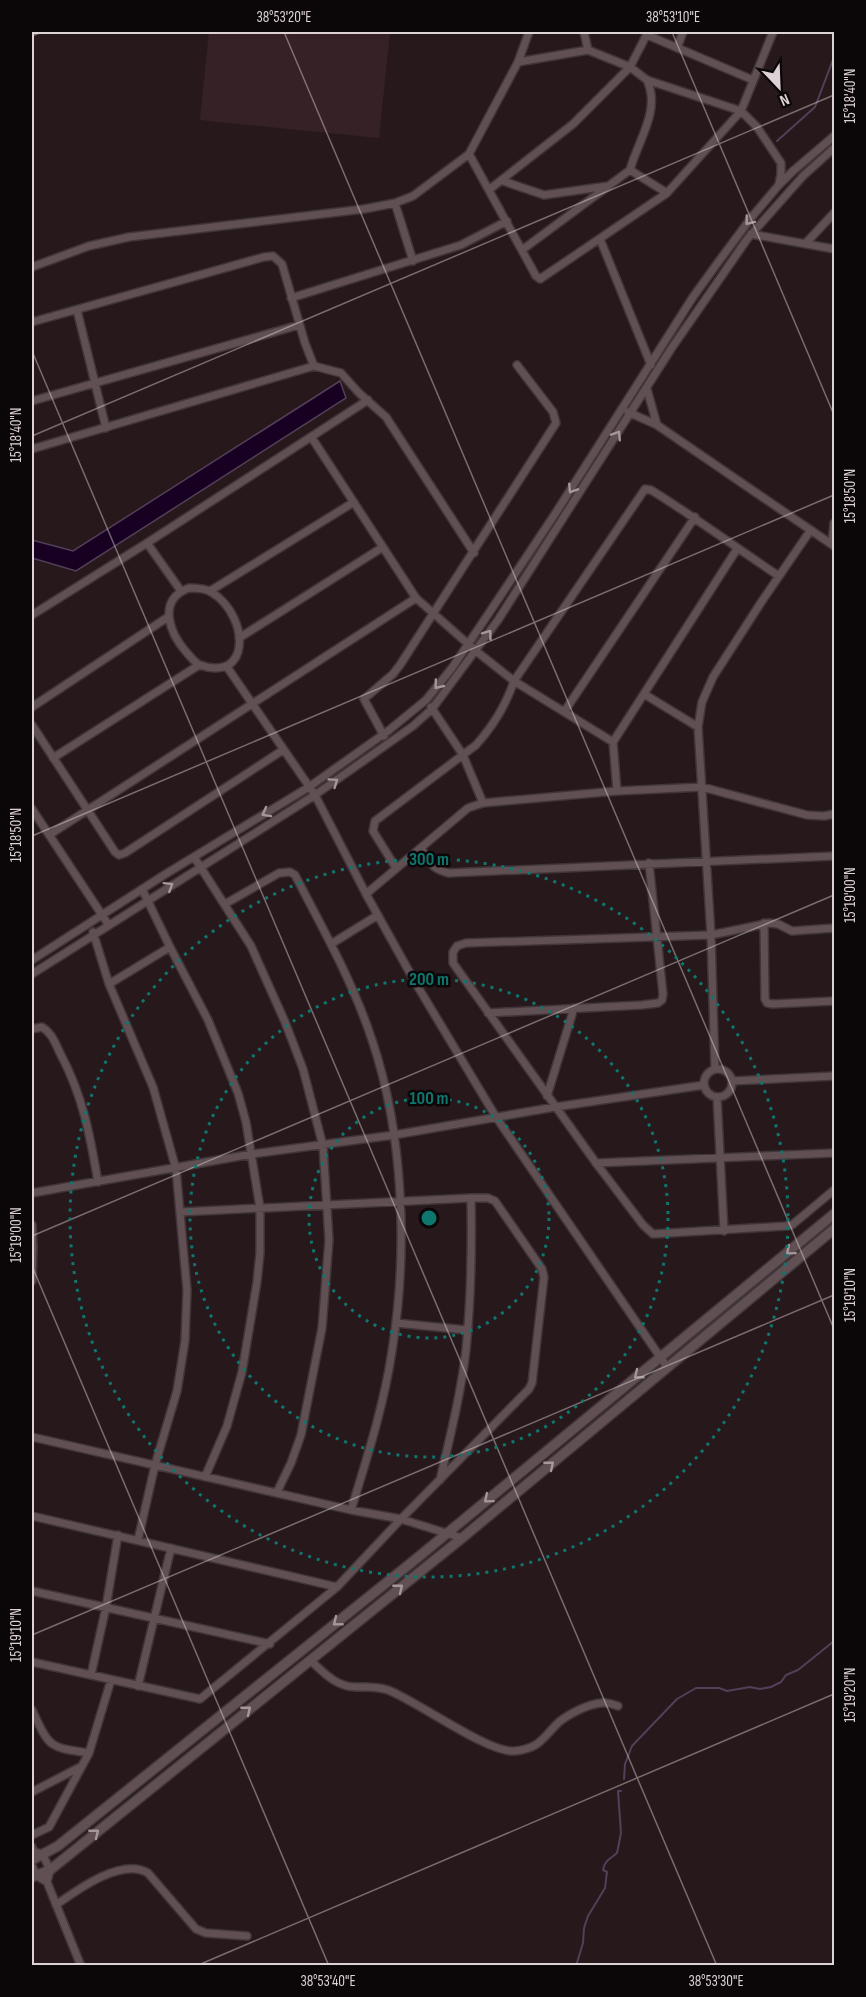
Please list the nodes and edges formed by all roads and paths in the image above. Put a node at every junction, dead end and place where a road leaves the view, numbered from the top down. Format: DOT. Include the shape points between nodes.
graph roads {
  1 [pos="529,32"];
  2 [pos="585,32"];
  3 [pos="683,32"];
  4 [pos="774,32"];
  5 [pos="648,33"];
  6 [pos="677,48"];
  7 [pos="588,50"];
  8 [pos="518,62"];
  9 [pos="630,67"];
  10 [pos="647,80"];
  11 [pos="753,80"];
  12 [pos="741,111"];
  13 [pos="834,136"];
  14 [pos="834,148"];
  15 [pos="469,154"];
  16 [pos="630,170"];
  17 [pos="503,181"];
  18 [pos="611,185"];
  19 [pos="778,186"];
  20 [pos="490,189"];
  21 [pos="667,193"];
  22 [pos="765,201"];
  23 [pos="395,203"];
  24 [pos="774,208"];
  25 [pos="834,213"];
  26 [pos="507,221"];
  27 [pos="750,234"];
  28 [pos="600,239"];
  29 [pos="805,244"];
  30 [pos="731,245"];
  31 [pos="740,249"];
  32 [pos="834,249"];
  33 [pos="522,250"];
  34 [pos="413,261"];
  35 [pos="32,267"];
  36 [pos="695,295"];
  37 [pos="291,298"];
  38 [pos="704,300"];
  39 [pos="76,310"];
  40 [pos="32,322"];
  41 [pos="299,325"];
  42 [pos="664,345"];
  43 [pos="671,349"];
  44 [pos="517,365"];
  45 [pos="651,365"];
  46 [pos="314,366"];
  47 [pos="94,382"];
  48 [pos="647,389"];
  49 [pos="368,400"];
  50 [pos="32,401"];
  51 [pos="622,409"];
  52 [pos="631,413"];
  53 [pos="657,424"];
  54 [pos="106,428"];
  55 [pos="312,438"];
  56 [pos="32,449"];
  57 [pos="591,459"];
  58 [pos="599,463"];
  59 [pos="354,502"];
  60 [pos="555,514"];
  61 [pos="695,517"];
  62 [pos="563,519"];
  63 [pos="834,523"];
  64 [pos="810,531"];
  65 [pos="834,533"];
  66 [pos="147,543"];
  67 [pos="833,545"];
  68 [pos="383,548"];
  69 [pos="737,549"];
  70 [pos="474,553"];
  71 [pos="521,566"];
  72 [pos="530,571"];
  73 [pos="779,576"];
  74 [pos="181,591"];
  75 [pos="210,591"];
  76 [pos="416,598"];
  77 [pos="32,615"];
  78 [pos="434,615"];
  79 [pos="168,617"];
  80 [pos="239,638"];
  81 [pos="468,645"];
  82 [pos="476,651"];
  83 [pos="198,664"];
  84 [pos="227,667"];
  85 [pos="514,681"];
  86 [pos="644,694"];
  87 [pos="426,700"];
  88 [pos="253,705"];
  89 [pos="32,707"];
  90 [pos="432,709"];
  91 [pos="564,712"];
  92 [pos="698,727"];
  93 [pos="32,729"];
  94 [pos="383,735"];
  95 [pos="613,742"];
  96 [pos="390,743"];
  97 [pos="283,750"];
  98 [pos="463,755"];
  99 [pos="53,758"];
  100 [pos="309,787"];
  101 [pos="702,787"];
  102 [pos="617,791"];
  103 [pos="315,795"];
  104 [pos="483,803"];
  105 [pos="32,809"];
  106 [pos="87,810"];
  107 [pos="834,814"];
  108 [pos="249,823"];
  109 [pos="255,833"];
  110 [pos="49,835"];
  111 [pos="421,848"];
  112 [pos="834,856"];
  113 [pos="194,857"];
  114 [pos="706,861"];
  115 [pos="649,863"];
  116 [pos="201,867"];
  117 [pos="396,868"];
  118 [pos="142,889"];
  119 [pos="366,894"];
  120 [pos="147,900"];
  121 [pos="225,904"];
  122 [pos="101,914"];
  123 [pos="378,915"];
  124 [pos="90,922"];
  125 [pos="764,923"];
  126 [pos="108,924"];
  127 [pos="834,928"];
  128 [pos="93,934"];
  129 [pos="711,935"];
  130 [pos="656,937"];
  131 [pos="331,944"];
  132 [pos="170,947"];
  133 [pos="32,960"];
  134 [pos="32,974"];
  135 [pos="109,984"];
  136 [pos="834,1002"];
  137 [pos="574,1008"];
  138 [pos="488,1013"];
  139 [pos="32,1029"];
  140 [pos="715,1069"];
  141 [pos="834,1076"];
  142 [pos="732,1082"];
  143 [pos="704,1085"];
  144 [pos="547,1096"];
  145 [pos="717,1097"];
  146 [pos="555,1107"];
  147 [pos="496,1117"];
  148 [pos="394,1135"];
  149 [pos="323,1146"];
  150 [pos="834,1153"];
  151 [pos="252,1154"];
  152 [pos="719,1156"];
  153 [pos="596,1163"];
  154 [pos="176,1169"];
  155 [pos="98,1182"];
  156 [pos="834,1190"];
  157 [pos="32,1193"];
  158 [pos="471,1198"];
  159 [pos="399,1202"];
  160 [pos="327,1206"];
  161 [pos="260,1208"];
  162 [pos="180,1212"];
  163 [pos="834,1214"];
  164 [pos="32,1225"];
  165 [pos="834,1229"];
  166 [pos="724,1231"];
  167 [pos="32,1280"];
  168 [pos="396,1323"];
  169 [pos="467,1330"];
  170 [pos="660,1357"];
  171 [pos="667,1367"];
  172 [pos="32,1437"];
  173 [pos="155,1465"];
  174 [pos="205,1477"];
  175 [pos="440,1481"];
  176 [pos="277,1492"];
  177 [pos="351,1510"];
  178 [pos="32,1516"];
  179 [pos="401,1519"];
  180 [pos="448,1532"];
  181 [pos="118,1535"];
  182 [pos="462,1538"];
  183 [pos="138,1540"];
  184 [pos="171,1548"];
  185 [pos="337,1587"];
  186 [pos="32,1591"];
  187 [pos="106,1607"];
  188 [pos="155,1618"];
  189 [pos="270,1644"];
  190 [pos="310,1660"];
  191 [pos="32,1662"];
  192 [pos="91,1676"];
  193 [pos="111,1680"];
  194 [pos="138,1686"];
  195 [pos="618,1706"];
  196 [pos="32,1710"];
  197 [pos="89,1753"];
  198 [pos="81,1766"];
  199 [pos="32,1792"];
  200 [pos="32,1835"];
  201 [pos="34,1854"];
  202 [pos="32,1866"];
  203 [pos="50,1870"];
  204 [pos="34,1877"];
  205 [pos="47,1882"];
  206 [pos="56,1905"];
  207 [pos="247,1936"];
  208 [pos="81,1965"];
  1 -- 8 [label="street"];
  2 -- 7 [label="street"];
  3 -- 6 [label="street"];
  4 -- 11 [label="street"];
  5 -- 6 [label="street"];
  5 -- 9 [label="street"];
  6 -- 11 [label="street"];
  7 -- 8 [label="street"];
  7 -- 9 [label="street"];
  8 -- 15 [label="street"];
  9 -- 10 [label="street"];
  9 -- 17 [label="street" via="573,124"];
  10 -- 12 [label="street"];
  10 -- 16 [label="street" via="652,107"];
  11 -- 12 [label="street"];
  12 -- 19 [label="street" via="764,135 781,163"];
  12 -- 21 [label="street"];
  13 -- 19 [label="street"];
  14 -- 24 [label="street"];
  15 -- 20 [label="street"];
  15 -- 23 [label="street" via="423,189"];
  16 -- 18 [label="street"];
  16 -- 21 [label="street"];
  17 -- 18 [label="street" via="544,195"];
  17 -- 20 [label="street"];
  18 -- 33 [label="street"];
  19 -- 22 [label="street"];
  20 -- 26 [label="street"];
  21 -- 28 [label="street"];
  22 -- 24 [label="street"];
  22 -- 30 [label="street, one-way"];
  23 -- 34 [label="street"];
  23 -- 35 [label="street" via="129,237 89,246"];
  24 -- 27 [label="street"];
  25 -- 29 [label="street"];
  26 -- 33 [label="street"];
  26 -- 34 [label="street" via="461,245"];
  27 -- 29 [label="street"];
  27 -- 31 [label="street"];
  28 -- 33 [label="street" via="540,279"];
  28 -- 45 [label="street"];
  29 -- 32 [label="street"];
  30 -- 31 [label="street"];
  30 -- 36 [label="street"];
  31 -- 38 [label="street"];
  34 -- 37 [label="street"];
  36 -- 38 [label="street"];
  36 -- 42 [label="street"];
  37 -- 39 [label="street" via="282,264 273,256 264,256"];
  37 -- 41 [label="street"];
  38 -- 43 [label="street"];
  39 -- 40 [label="street"];
  39 -- 47 [label="street"];
  41 -- 46 [label="street"];
  41 -- 47 [label="street"];
  42 -- 43 [label="street"];
  42 -- 45 [label="street"];
  43 -- 48 [label="street"];
  44 -- 70 [label="street" via="553,412 556,423"];
  45 -- 51 [label="street"];
  46 -- 49 [label="street" via="341,373"];
  46 -- 54 [label="street"];
  47 -- 50 [label="street"];
  47 -- 54 [label="street"];
  48 -- 52 [label="street"];
  48 -- 53 [label="street"];
  49 -- 55 [label="street"];
  49 -- 70 [label="street" via="395,429"];
  51 -- 52 [label="street"];
  51 -- 57 [label="street"];
  52 -- 53 [label="street"];
  58 -- 52 [label="street, one-way"];
  53 -- 64 [label="street"];
  54 -- 56 [label="street"];
  55 -- 59 [label="street"];
  55 -- 66 [label="street"];
  57 -- 58 [label="street"];
  57 -- 60 [label="street, one-way"];
  58 -- 62 [label="street"];
  59 -- 68 [label="street"];
  59 -- 75 [label="street"];
  60 -- 62 [label="street"];
  60 -- 71 [label="street"];
  61 -- 69 [label="street"];
  61 -- 85 [label="street" via="645,489"];
  61 -- 91 [label="street"];
  62 -- 72 [label="street"];
  63 -- 65 [label="street"];
  64 -- 67 [label="street"];
  64 -- 73 [label="street"];
  65 -- 67 [label="street"];
  66 -- 74 [label="street"];
  66 -- 77 [label="street"];
  68 -- 76 [label="street"];
  68 -- 80 [label="street"];
  69 -- 73 [label="street"];
  69 -- 86 [label="street"];
  70 -- 78 [label="street"];
  71 -- 72 [label="street"];
  71 -- 81 [label="street"];
  82 -- 72 [label="street, one-way"];
  73 -- 92 [label="street" via="713,677 702,702"];
  74 -- 75 [label="street"];
  74 -- 79 [label="street" via="170,606"];
  75 -- 80 [label="street" via="232,615"];
  76 -- 78 [label="street"];
  76 -- 88 [label="street"];
  78 -- 81 [label="street"];
  78 -- 94 [label="street" via="393,674 364,699"];
  79 -- 83 [label="street" via="178,643"];
  79 -- 89 [label="street"];
  80 -- 84 [label="street" via="238,652"];
  81 -- 82 [label="street"];
  81 -- 87 [label="street, one-way"];
  82 -- 85 [label="street"];
  82 -- 90 [label="street"];
  83 -- 84 [label="street" via="214,669"];
  83 -- 99 [label="street"];
  84 -- 88 [label="street"];
  85 -- 91 [label="street"];
  85 -- 98 [label="street" via="508,699 484,736"];
  86 -- 92 [label="street"];
  86 -- 95 [label="street"];
  87 -- 90 [label="street"];
  87 -- 94 [label="street"];
  88 -- 97 [label="street"];
  88 -- 106 [label="street"];
  90 -- 96 [label="street"];
  90 -- 98 [label="street"];
  91 -- 95 [label="street"];
  92 -- 101 [label="street"];
  93 -- 99 [label="street"];
  94 -- 96 [label="street"];
  94 -- 100 [label="street"];
  95 -- 102 [label="street"];
  103 -- 96 [label="street, one-way"];
  97 -- 100 [label="street"];
  97 -- 106 [label="street" via="119,855"];
  98 -- 104 [label="street"];
  98 -- 117 [label="street" via="372,825"];
  99 -- 106 [label="street"];
  100 -- 103 [label="street"];
  100 -- 108 [label="street, one-way"];
  101 -- 102 [label="street"];
  101 -- 107 [label="street" via="807,815"];
  101 -- 114 [label="street"];
  102 -- 104 [label="street"];
  103 -- 109 [label="street"];
  103 -- 119 [label="street"];
  104 -- 111 [label="street" via="468,808"];
  105 -- 110 [label="street"];
  106 -- 110 [label="street"];
  108 -- 109 [label="street"];
  108 -- 113 [label="street"];
  109 -- 116 [label="street"];
  110 -- 122 [label="street"];
  111 -- 115 [label="street" via="431,864 449,873"];
  111 -- 117 [label="street"];
  112 -- 114 [label="street"];
  113 -- 116 [label="street"];
  113 -- 118 [label="street"];
  114 -- 115 [label="street"];
  114 -- 129 [label="street"];
  115 -- 130 [label="street"];
  120 -- 116 [label="street, one-way"];
  116 -- 121 [label="street"];
  117 -- 119 [label="street"];
  118 -- 120 [label="street"];
  118 -- 122 [label="street"];
  119 -- 123 [label="street"];
  120 -- 126 [label="street"];
  120 -- 132 [label="street"];
  121 -- 131 [label="street" via="279,873 290,872"];
  121 -- 149 [label="street" via="251,946 285,1022 303,1069"];
  122 -- 124 [label="street"];
  122 -- 126 [label="street"];
  123 -- 131 [label="street"];
  123 -- 147 [label="street"];
  124 -- 128 [label="street"];
  124 -- 133 [label="street"];
  125 -- 127 [label="street" via="792,931"];
  125 -- 129 [label="street"];
  125 -- 136 [label="street" via="767,1003"];
  126 -- 128 [label="street"];
  128 -- 134 [label="street"];
  128 -- 135 [label="street"];
  129 -- 130 [label="street"];
  129 -- 140 [label="street"];
  130 -- 137 [label="street" via="662,1000 642,1005"];
  130 -- 138 [label="street" via="457,946 453,963"];
  131 -- 148 [label="street" via="372,1041"];
  132 -- 135 [label="street"];
  132 -- 151 [label="street" via="225,1057"];
  135 -- 154 [label="street" via="153,1088"];
  137 -- 138 [label="street"];
  137 -- 144 [label="street"];
  138 -- 144 [label="street"];
  139 -- 155 [label="street" via="42,1027 49,1031 81,1097"];
  140 -- 142 [label="street" via="728,1073"];
  140 -- 143 [label="street" via="708,1073"];
  141 -- 142 [label="street"];
  142 -- 145 [label="street" via="726,1094"];
  143 -- 145 [label="street" via="707,1092"];
  143 -- 146 [label="street"];
  144 -- 146 [label="street"];
  145 -- 152 [label="street"];
  146 -- 147 [label="street"];
  146 -- 153 [label="street"];
  147 -- 148 [label="street"];
  147 -- 170 [label="street"];
  148 -- 149 [label="street"];
  148 -- 159 [label="street"];
  149 -- 151 [label="street"];
  149 -- 160 [label="street"];
  150 -- 152 [label="street"];
  151 -- 154 [label="street"];
  151 -- 161 [label="street"];
  152 -- 153 [label="street"];
  152 -- 166 [label="street"];
  153 -- 166 [label="street" via="653,1234"];
  154 -- 155 [label="street"];
  154 -- 162 [label="street"];
  155 -- 157 [label="street"];
  156 -- 166 [label="street" via="792,1225"];
  158 -- 159 [label="street"];
  158 -- 169 [label="street" via="472,1269"];
  158 -- 175 [label="street" via="488,1198 499,1206 542,1269 544,1284 529,1389"];
  159 -- 160 [label="street"];
  159 -- 168 [label="street"];
  160 -- 161 [label="street"];
  160 -- 176 [label="street" via="329,1267 322,1328 301,1434"];
  161 -- 162 [label="street"];
  161 -- 174 [label="street" via="257,1282 242,1372 227,1426"];
  162 -- 173 [label="street" via="187,1290 185,1341 177,1391"];
  163 -- 170 [label="main road, one-way"];
  164 -- 167 [label="street"];
  165 -- 171 [label="main road"];
  168 -- 169 [label="street"];
  168 -- 177 [label="street" via="372,1443"];
  169 -- 175 [label="street"];
  170 -- 171 [label="street"];
  170 -- 180 [label="main road, one-way"];
  182 -- 171 [label="main road, one-way"];
  172 -- 173 [label="street"];
  173 -- 174 [label="street"];
  173 -- 183 [label="street"];
  174 -- 176 [label="street"];
  175 -- 179 [label="street"];
  176 -- 177 [label="street"];
  177 -- 179 [label="street"];
  178 -- 181 [label="street"];
  179 -- 180 [label="street"];
  179 -- 185 [label="street"];
  180 -- 182 [label="street"];
  180 -- 201 [label="main road, one-way" via="58,1846"];
  181 -- 183 [label="street"];
  181 -- 187 [label="street"];
  190 -- 182 [label="main road, one-way"];
  183 -- 184 [label="street"];
  184 -- 185 [label="street"];
  184 -- 188 [label="street"];
  185 -- 189 [label="street"];
  186 -- 187 [label="street"];
  187 -- 188 [label="street"];
  187 -- 192 [label="street"];
  188 -- 189 [label="street"];
  188 -- 194 [label="street"];
  189 -- 194 [label="street" via="200,1699"];
  190 -- 195 [label="street" via="334,1681 389,1691 508,1751 543,1741 561,1720 599,1703"];
  203 -- 190 [label="main road, one-way"];
  191 -- 192 [label="street"];
  192 -- 193 [label="street"];
  193 -- 194 [label="street"];
  193 -- 197 [label="street"];
  196 -- 197 [label="street" via="51,1744"];
  197 -- 198 [label="street"];
  198 -- 199 [label="street"];
  198 -- 200 [label="street" via="49,1827"];
  201 -- 203 [label="street"];
  202 -- 204 [label="street"];
  203 -- 204 [label="main road"];
  203 -- 205 [label="street"];
  204 -- 205 [label="street"];
  205 -- 206 [label="street"];
  206 -- 207 [label="street" via="95,1880 137,1868 148,1873 196,1929"];
  206 -- 208 [label="street"];
}
